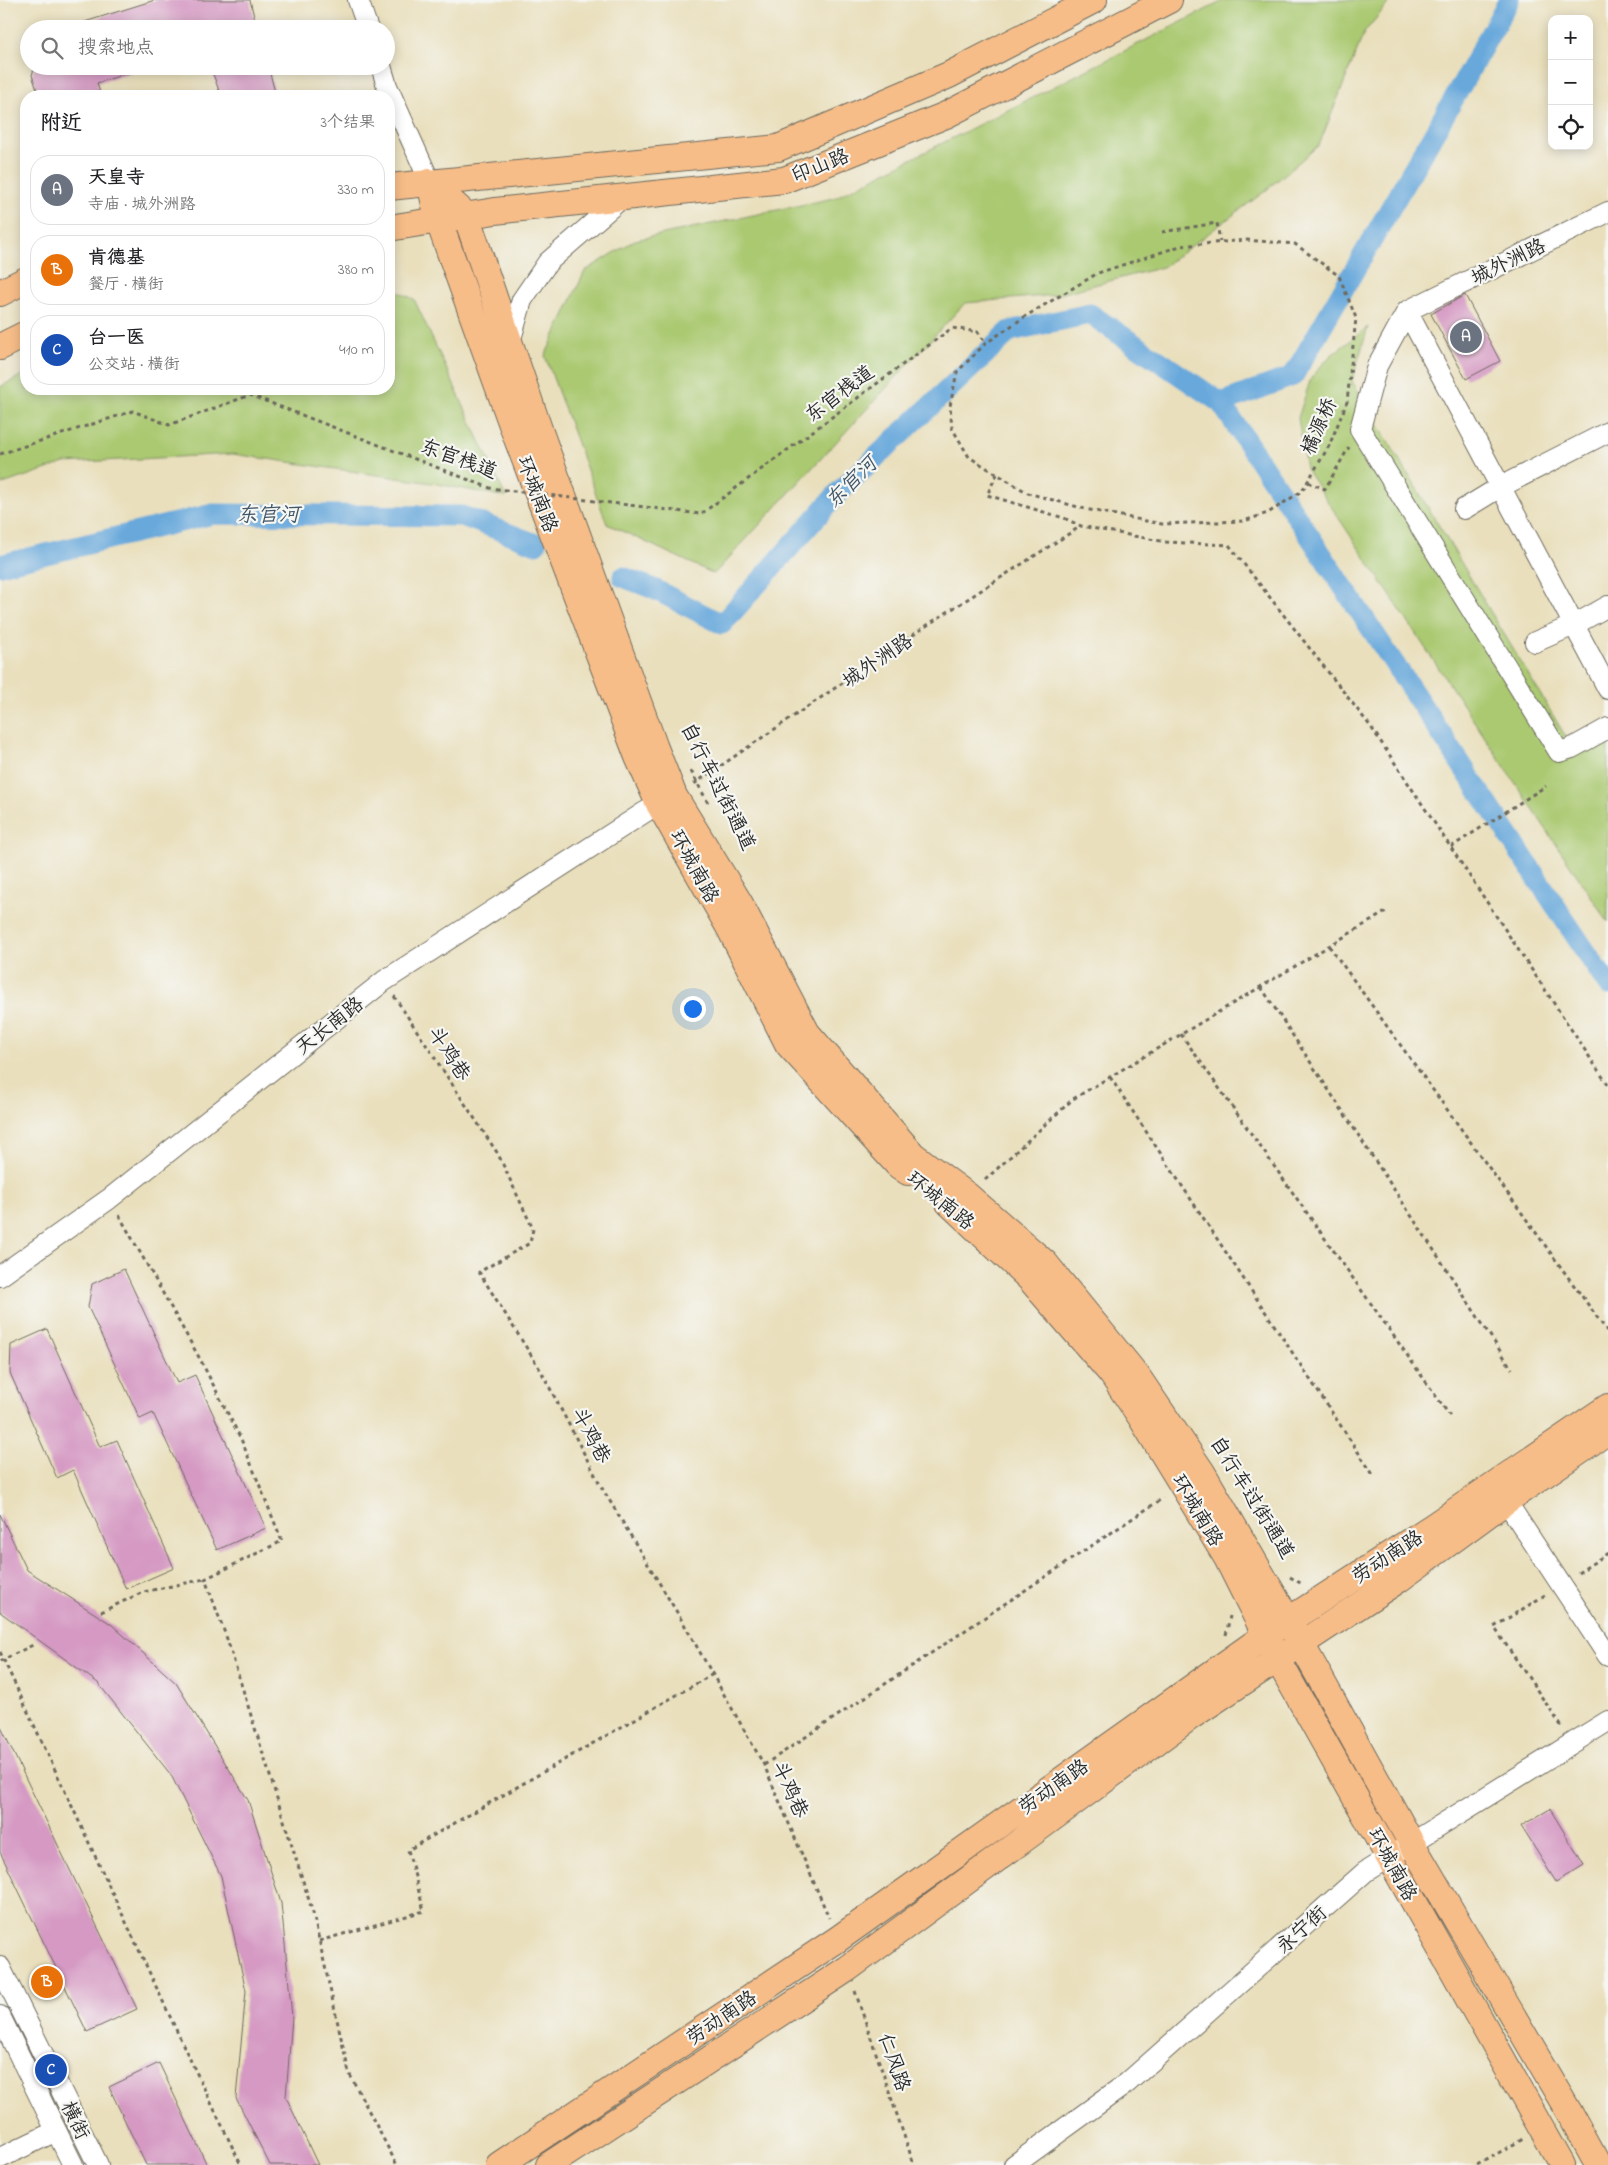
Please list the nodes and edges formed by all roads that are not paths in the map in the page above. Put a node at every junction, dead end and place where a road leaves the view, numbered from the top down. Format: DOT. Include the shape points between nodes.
graph roads {
  1 [pos="358,0"];
  2 [pos="1094,0"];
  3 [pos="1169,0"];
  4 [pos="365,20"];
  5 [pos="382,75"];
  6 [pos="385,90"];
  7 [pos="395,111"];
  8 [pos="430,182"];
  9 [pos="395,186"];
  10 [pos="623,197"];
  11 [pos="1608,212"];
  12 [pos="466,215"];
  13 [pos="438,219"];
  14 [pos="395,227"];
  15 [pos="20,283"];
  16 [pos="0,293"];
  17 [pos="1407,311"];
  18 [pos="20,337"];
  19 [pos="509,346"];
  20 [pos="0,348"];
  21 [pos="1608,432"];
  22 [pos="1500,487"];
  23 [pos="1464,509"];
  24 [pos="1608,606"];
  25 [pos="1574,626"];
  26 [pos="1535,642"];
  27 [pos="1608,689"];
  28 [pos="1608,728"];
  29 [pos="667,800"];
  30 [pos="0,1276"];
  31 [pos="1608,1407"];
  32 [pos="1608,1431"];
  33 [pos="1506,1501"];
  34 [pos="1288,1620"];
  35 [pos="1266,1634"];
  36 [pos="1300,1645"];
  37 [pos="1608,1656"];
  38 [pos="1278,1660"];
  39 [pos="1608,1721"];
  40 [pos="1412,1844"];
  41 [pos="1390,1858"];
  42 [pos="0,1967"];
  43 [pos="0,2016"];
  44 [pos="56,2131"];
  45 [pos="0,2158"];
  46 [pos="73,2165"];
  47 [pos="98,2165"];
  48 [pos="499,2165"];
  49 [pos="549,2165"];
  50 [pos="1014,2165"];
  51 [pos="1562,2165"];
  52 [pos="1598,2165"];
  1 -- 4 [label="street"];
  2 -- 8 [label="main road, 印山路" via="949,75 778,148"];
  3 -- 10 [label="main road, 印山路" via="946,115 784,180"];
  5 -- 6 [label="street"];
  7 -- 8 [label="street"];
  8 -- 9 [label="main road, 印山路"];
  8 -- 12 [label="main road"];
  8 -- 13 [label="main road, 环城南路"];
  10 -- 12 [label="main road, 印山路"];
  10 -- 19 [label="street" via="548,262 522,300"];
  11 -- 17 [label="street, 城外洲路"];
  12 -- 13 [label="main road, 印山路"];
  12 -- 19 [label="main road"];
  13 -- 14 [label="main road, 印山路"];
  13 -- 29 [label="main road, 环城南路" via="516,436 638,757"];
  15 -- 16 [label="main road"];
  17 -- 22 [label="street"];
  17 -- 28 [label="street" via="1377,366 1360,429 1559,752"];
  18 -- 20 [label="main road"];
  19 -- 29 [label="main road" via="652,740"];
  21 -- 22 [label="street"];
  22 -- 23 [label="street"];
  22 -- 25 [label="street"];
  24 -- 25 [label="street"];
  25 -- 26 [label="street"];
  25 -- 27 [label="street"];
  29 -- 30 [label="street, 天长南路" via="384,981 109,1199"];
  29 -- 34 [label="main road" via="739,902 807,1033 913,1155 968,1196 1046,1263 1137,1376 1202,1472"];
  29 -- 35 [label="main road, 环城南路" via="788,1044 898,1165 955,1208 1030,1279 1111,1373 1227,1558"];
  31 -- 34 [label="main road, 劳动南路"];
  32 -- 33 [label="main road, 劳动南路"];
  33 -- 36 [label="main road, 劳动南路" via="1398,1580"];
  33 -- 37 [label="street"];
  34 -- 35 [label="main road, 劳动南路"];
  34 -- 36 [label="main road"];
  35 -- 38 [label="main road, 环城南路"];
  35 -- 48 [label="main road, 劳动南路" via="838,1939"];
  36 -- 38 [label="main road, 劳动南路"];
  36 -- 40 [label="main road"];
  38 -- 41 [label="main road, 环城南路"];
  38 -- 49 [label="main road, 劳动南路" via="1190,1717 847,1969"];
  39 -- 40 [label="street, 永宁街"];
  40 -- 41 [label="street, 永宁街"];
  40 -- 52 [label="main road"];
  41 -- 50 [label="street, 永宁街" via="1365,1872 1127,2083"];
  41 -- 51 [label="main road, 环城南路"];
  42 -- 47 [label="street, 横街"];
  43 -- 44 [label="street, 横街"];
  44 -- 45 [label="street"];
  44 -- 46 [label="street, 横街"];
}
